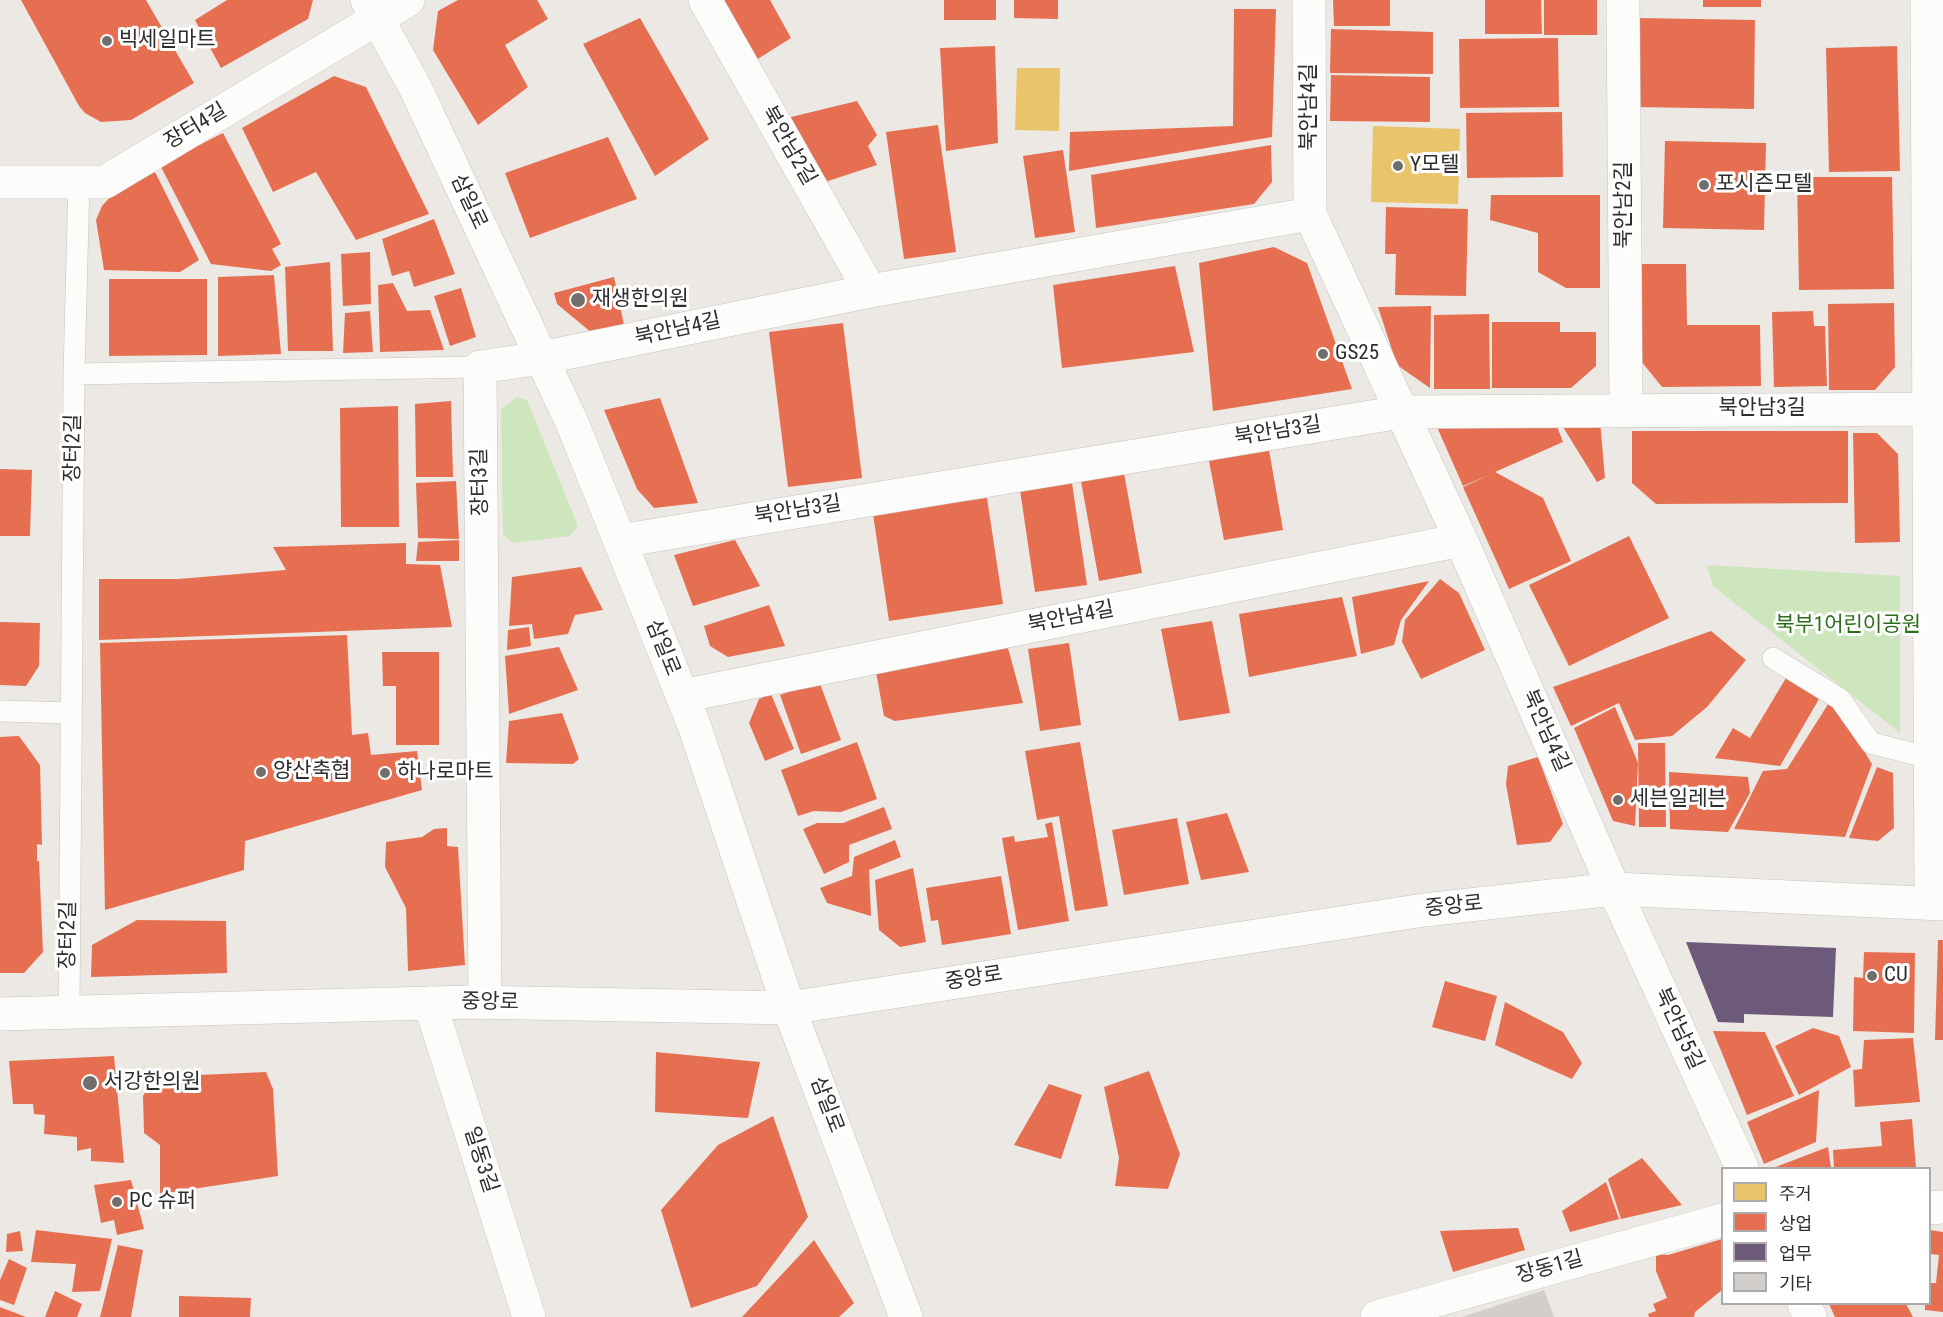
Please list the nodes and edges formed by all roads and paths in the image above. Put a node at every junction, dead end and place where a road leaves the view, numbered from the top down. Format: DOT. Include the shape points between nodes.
graph roads {
  1 [pos="408,0"];
  2 [pos="705,0"];
  3 [pos="1309,0"];
  4 [pos="1623,0"];
  5 [pos="1927,0"];
  6 [pos="371,8"];
  7 [pos="1936,142"];
  8 [pos="0,182"];
  9 [pos="79,182"];
  10 [pos="1310,214"];
  11 [pos="870,291"];
  12 [pos="542,358"];
  13 [pos="480,367"];
  14 [pos="74,374"];
  15 [pos="1626,409"];
  16 [pos="1937,410"];
  17 [pos="1401,412"];
  18 [pos="1461,540"];
  19 [pos="620,541"];
  20 [pos="1773,658"];
  21 [pos="682,696"];
  22 [pos="0,711"];
  23 [pos="71,713"];
  24 [pos="1930,758"];
  25 [pos="1614,889"];
  26 [pos="1937,904"];
  27 [pos="485,1003"];
  28 [pos="430,1004"];
  29 [pos="789,1008"];
  30 [pos="69,1012"];
  31 [pos="0,1014"];
  32 [pos="1742,1167"];
  33 [pos="1721,1220"];
  34 [pos="529,1317"];
  35 [pos="906,1317"];
  36 [pos="1377,1317"];
  1 -- 6 [label="street"];
  2 -- 11 [label="street, 북안남2길"];
  3 -- 10 [label="street, 북안남4길"];
  4 -- 15 [label="street, 북안남2길"];
  5 -- 7 [label="street"];
  6 -- 9 [label="street, 장터4길" via="105,182"];
  6 -- 12 [label="street, 삼일로" via="415,87"];
  7 -- 16 [label="street"];
  8 -- 9 [label="street, 장터4길"];
  9 -- 14 [label="lane, 장터2길"];
  10 -- 11 [label="street, 북안남4길"];
  10 -- 17 [label="street, 북안남4길"];
  11 -- 12 [label="street, 북안남4길"];
  12 -- 13 [label="street, 북안남4길"];
  12 -- 19 [label="street, 삼일로"];
  13 -- 14 [label="lane"];
  13 -- 27 [label="street, 장터3길"];
  14 -- 23 [label="lane, 장터2길"];
  15 -- 16 [label="street, 북안남3길"];
  15 -- 17 [label="street, 북안남3길"];
  16 -- 24 [label="street"];
  17 -- 18 [label="street, 북안남4길"];
  17 -- 19 [label="street, 북안남3길"];
  18 -- 21 [label="street, 북안남4길"];
  18 -- 25 [label="street, 북안남4길"];
  19 -- 21 [label="street, 삼일로"];
  20 -- 24 [label="lane" via="1840,699 1871,743"];
  21 -- 29 [label="street, 삼일로"];
  22 -- 23 [label="lane"];
  23 -- 30 [label="lane, 장터2길"];
  24 -- 26 [label="street"];
  25 -- 26 [label="street, 중앙로"];
  25 -- 29 [label="street, 중앙로" via="1367,918"];
  25 -- 32 [label="street, 북안남5길"];
  27 -- 28 [label="street, 중앙로"];
  27 -- 29 [label="street, 중앙로"];
  28 -- 30 [label="street, 중앙로"];
  28 -- 34 [label="street, 일동3길"];
  29 -- 35 [label="street, 삼일로"];
  30 -- 31 [label="street, 중앙로"];
  33 -- 36 [label="street, 장동1길"];
}
